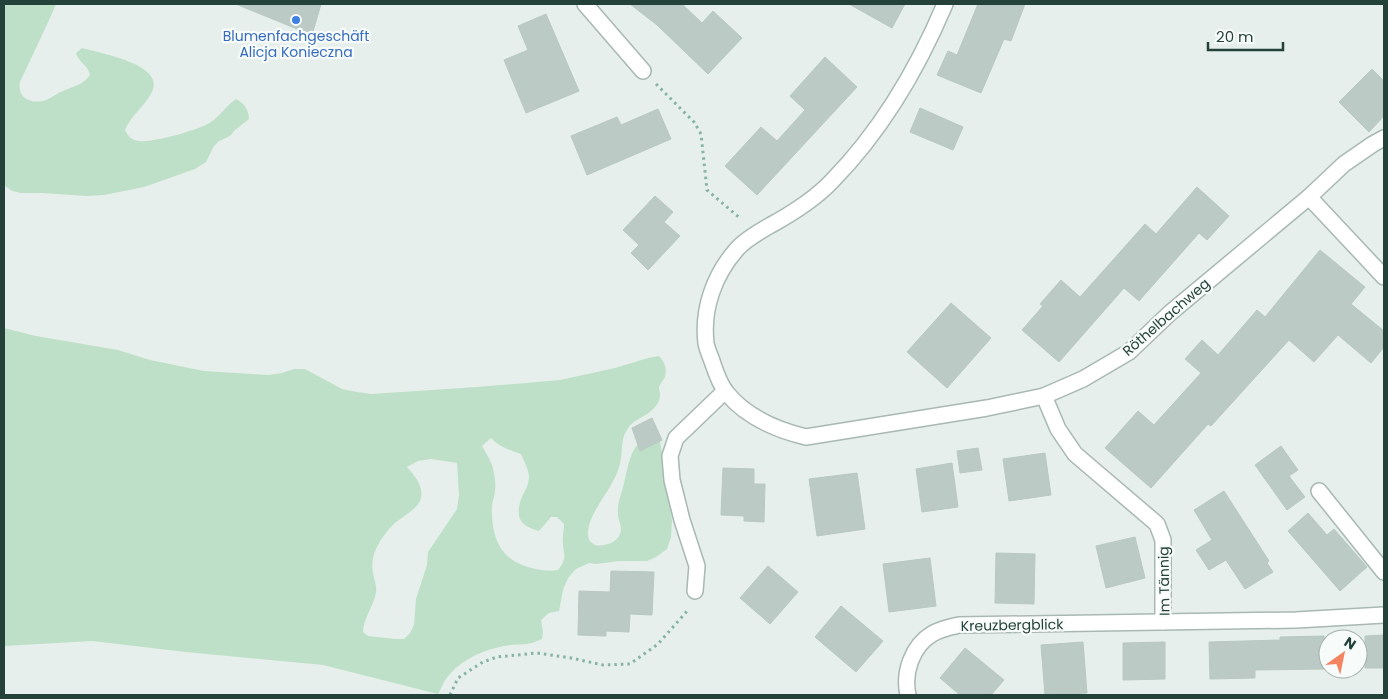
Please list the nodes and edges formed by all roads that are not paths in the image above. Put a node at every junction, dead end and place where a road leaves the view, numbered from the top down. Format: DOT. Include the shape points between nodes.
graph roads {
  1 [pos="585,4"];
  2 [pos="944,4"];
  3 [pos="643,71"];
  4 [pos="1384,138"];
  5 [pos="1309,197"];
  6 [pos="1384,277"];
  7 [pos="725,391"];
  8 [pos="1044,396"];
  9 [pos="1320,491"];
  10 [pos="1384,572"];
  11 [pos="695,591"];
  12 [pos="1384,615"];
  13 [pos="1163,622"];
  14 [pos="908,695"];
  1 -- 3 [label="street"];
  2 -- 7 [label="street" via="907,82 873,134 831,182 799,208 757,232 738,248 723,268 712,290 705,317 706,345"];
  4 -- 5 [label="street, Röthelbachweg" via="1344,164"];
  5 -- 6 [label="street"];
  5 -- 8 [label="street, Röthelbachweg" via="1128,352 1083,379"];
  7 -- 8 [label="street, Röthelbachweg" via="762,421 806,437 922,420"];
  7 -- 11 [label="street" via="676,438 670,456 674,488 696,566"];
  8 -- 13 [label="street, Im Tännig" via="1058,429 1075,454 1156,524 1163,540"];
  9 -- 10 [label="street"];
  12 -- 13 [label="street, Im Tännig"];
  13 -- 14 [label="street, Kreuzbergblick" via="959,625 942,629 922,642 912,656 906,683"];
}
